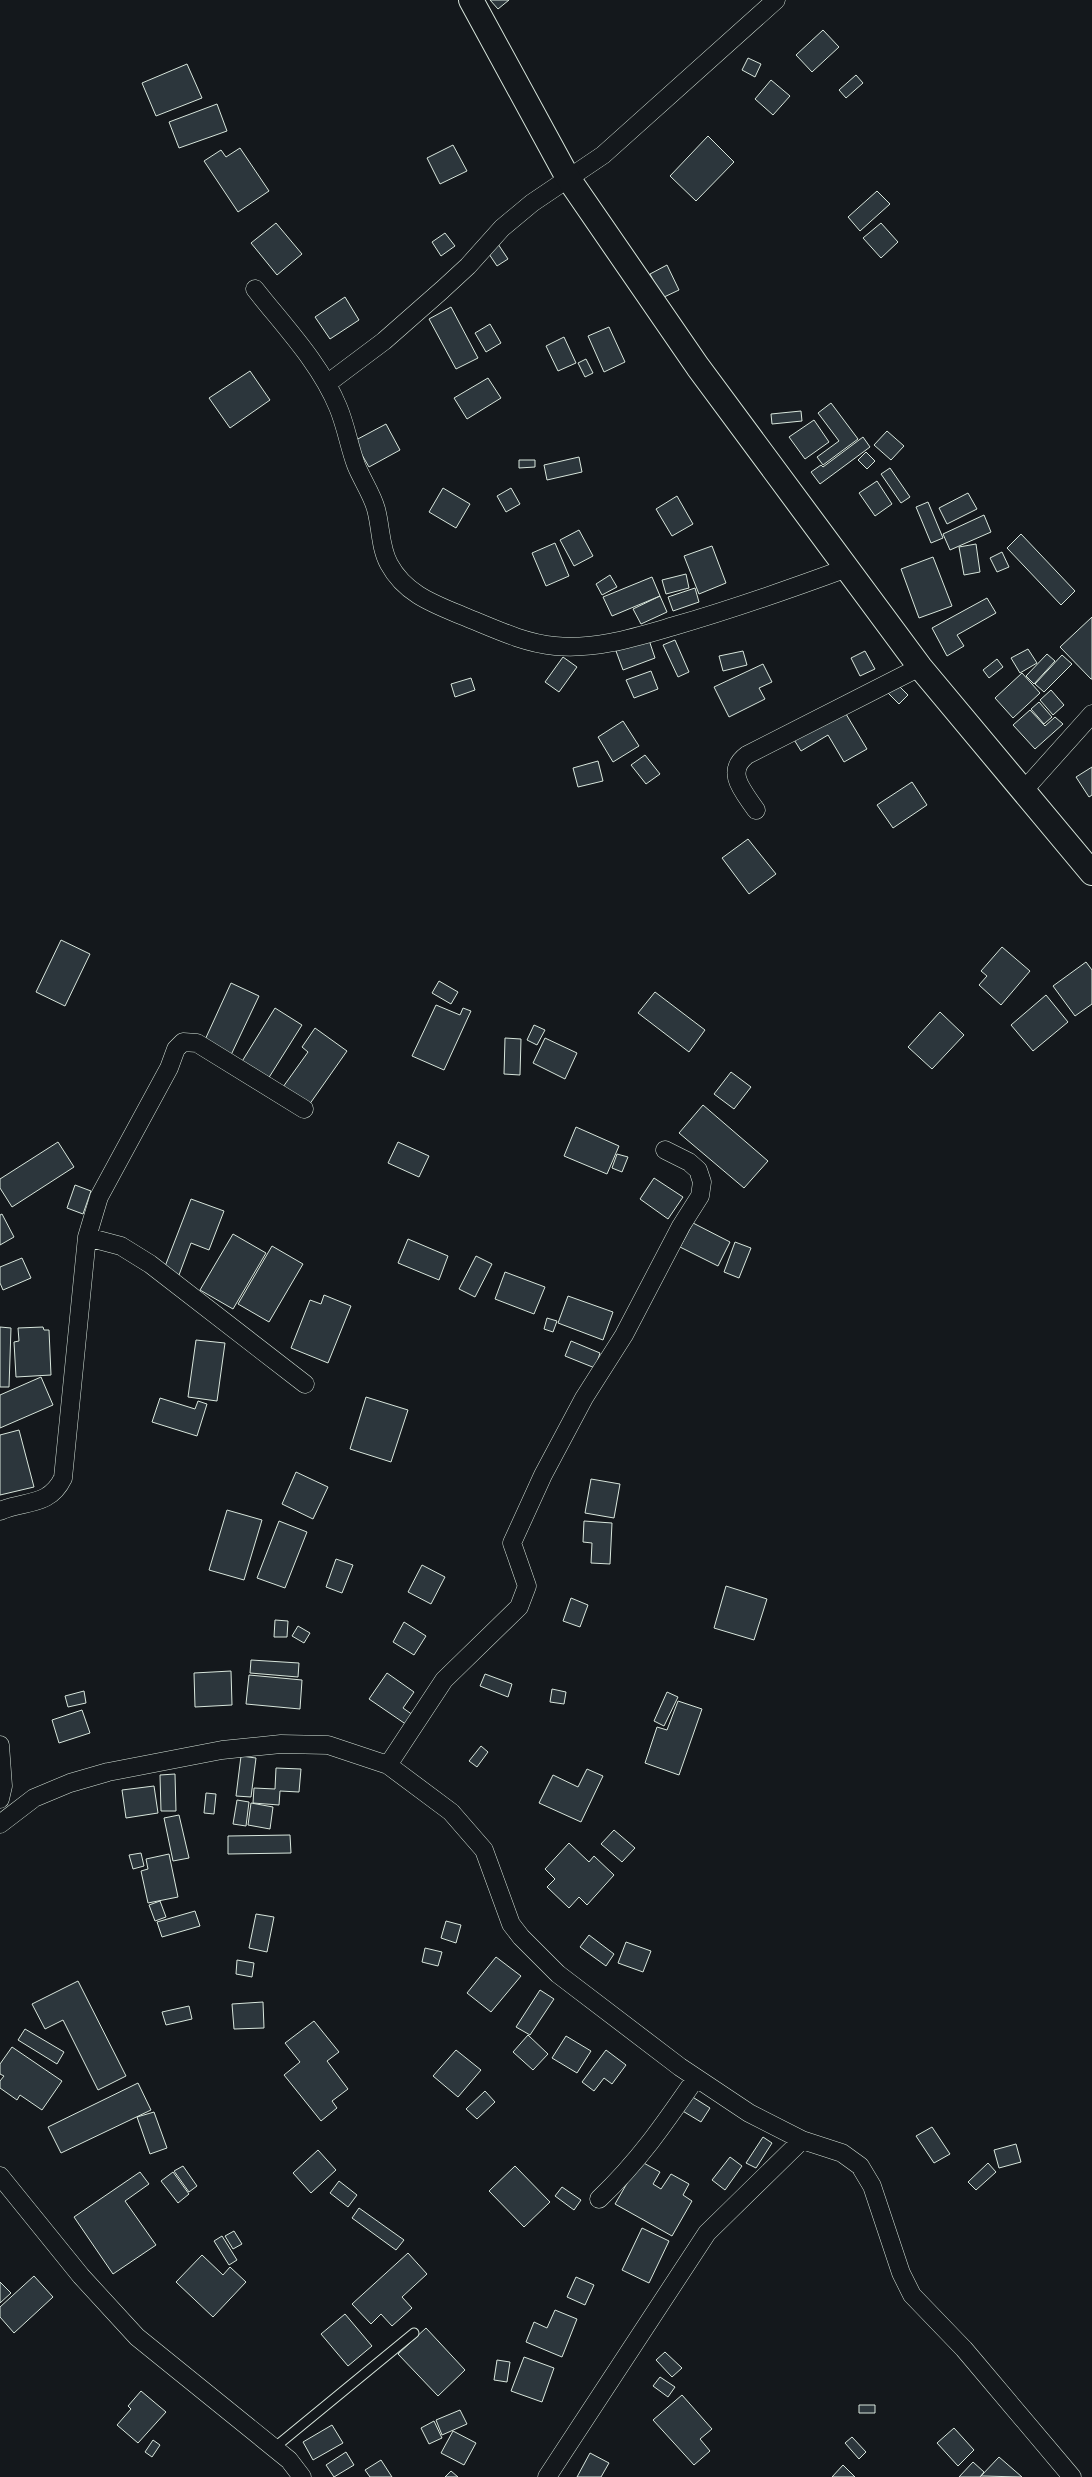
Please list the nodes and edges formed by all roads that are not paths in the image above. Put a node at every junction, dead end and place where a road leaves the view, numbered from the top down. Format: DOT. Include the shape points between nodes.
graph roads {
  1 [pos="471,0"];
  2 [pos="776,0"];
  3 [pos="568,178"];
  4 [pos="255,289"];
  5 [pos="328,384"];
  6 [pos="847,568"];
  7 [pos="920,667"];
  8 [pos="1092,714"];
  9 [pos="1024,790"];
  10 [pos="756,810"];
  11 [pos="1092,873"];
  12 [pos="304,1109"];
  13 [pos="665,1150"];
  14 [pos="87,1237"];
  15 [pos="305,1384"];
  16 [pos="0,1511"];
  17 [pos="0,1745"];
  18 [pos="388,1765"];
  19 [pos="0,1799"];
  20 [pos="0,1824"];
  21 [pos="696,2078"];
  22 [pos="802,2140"];
  23 [pos="0,2176"];
  24 [pos="599,2200"];
  25 [pos="414,2333"];
  26 [pos="274,2448"];
  27 [pos="302,2477"];
  28 [pos="547,2477"];
  29 [pos="1072,2477"];
  1 -- 3 [label="street"];
  2 -- 3 [label="street" via="602,155"];
  3 -- 5 [label="street" via="502,228 442,290"];
  3 -- 6 [label="street" via="698,367"];
  4 -- 5 [label="street"];
  5 -- 6 [label="street" via="346,428 355,464 376,507 388,564 400,580 429,603 513,637 554,646 587,646 630,638 764,598"];
  6 -- 7 [label="street"];
  7 -- 9 [label="street"];
  7 -- 10 [label="street" via="738,761 739,785"];
  8 -- 9 [label="street"];
  9 -- 11 [label="street"];
  12 -- 14 [label="street" via="196,1042 183,1042 176,1049 145,1115 99,1197"];
  13 -- 18 [label="street" via="698,1170 702,1182 700,1196 624,1335 584,1398 512,1543 526,1586 519,1607 444,1680"];
  14 -- 15 [label="street" via="121,1246 150,1264"];
  14 -- 16 [label="street" via="63,1478 58,1489 41,1500"];
  17 -- 19 [label="street" via="3,1786"];
  18 -- 20 [label="street" via="328,1745 281,1744 222,1750 108,1772 70,1783 34,1798"];
  18 -- 21 [label="street" via="451,1812 484,1850 511,1924 521,1937 558,1974"];
  21 -- 22 [label="street" via="749,2113"];
  21 -- 24 [label="street" via="629,2171"];
  22 -- 28 [label="street" via="707,2233"];
  22 -- 29 [label="street" via="842,2153 860,2166 872,2186 901,2273 912,2295 964,2350"];
  23 -- 26 [label="street" via="137,2337"];
  25 -- 26 [label="lane"];
  26 -- 27 [label="street"];
}
